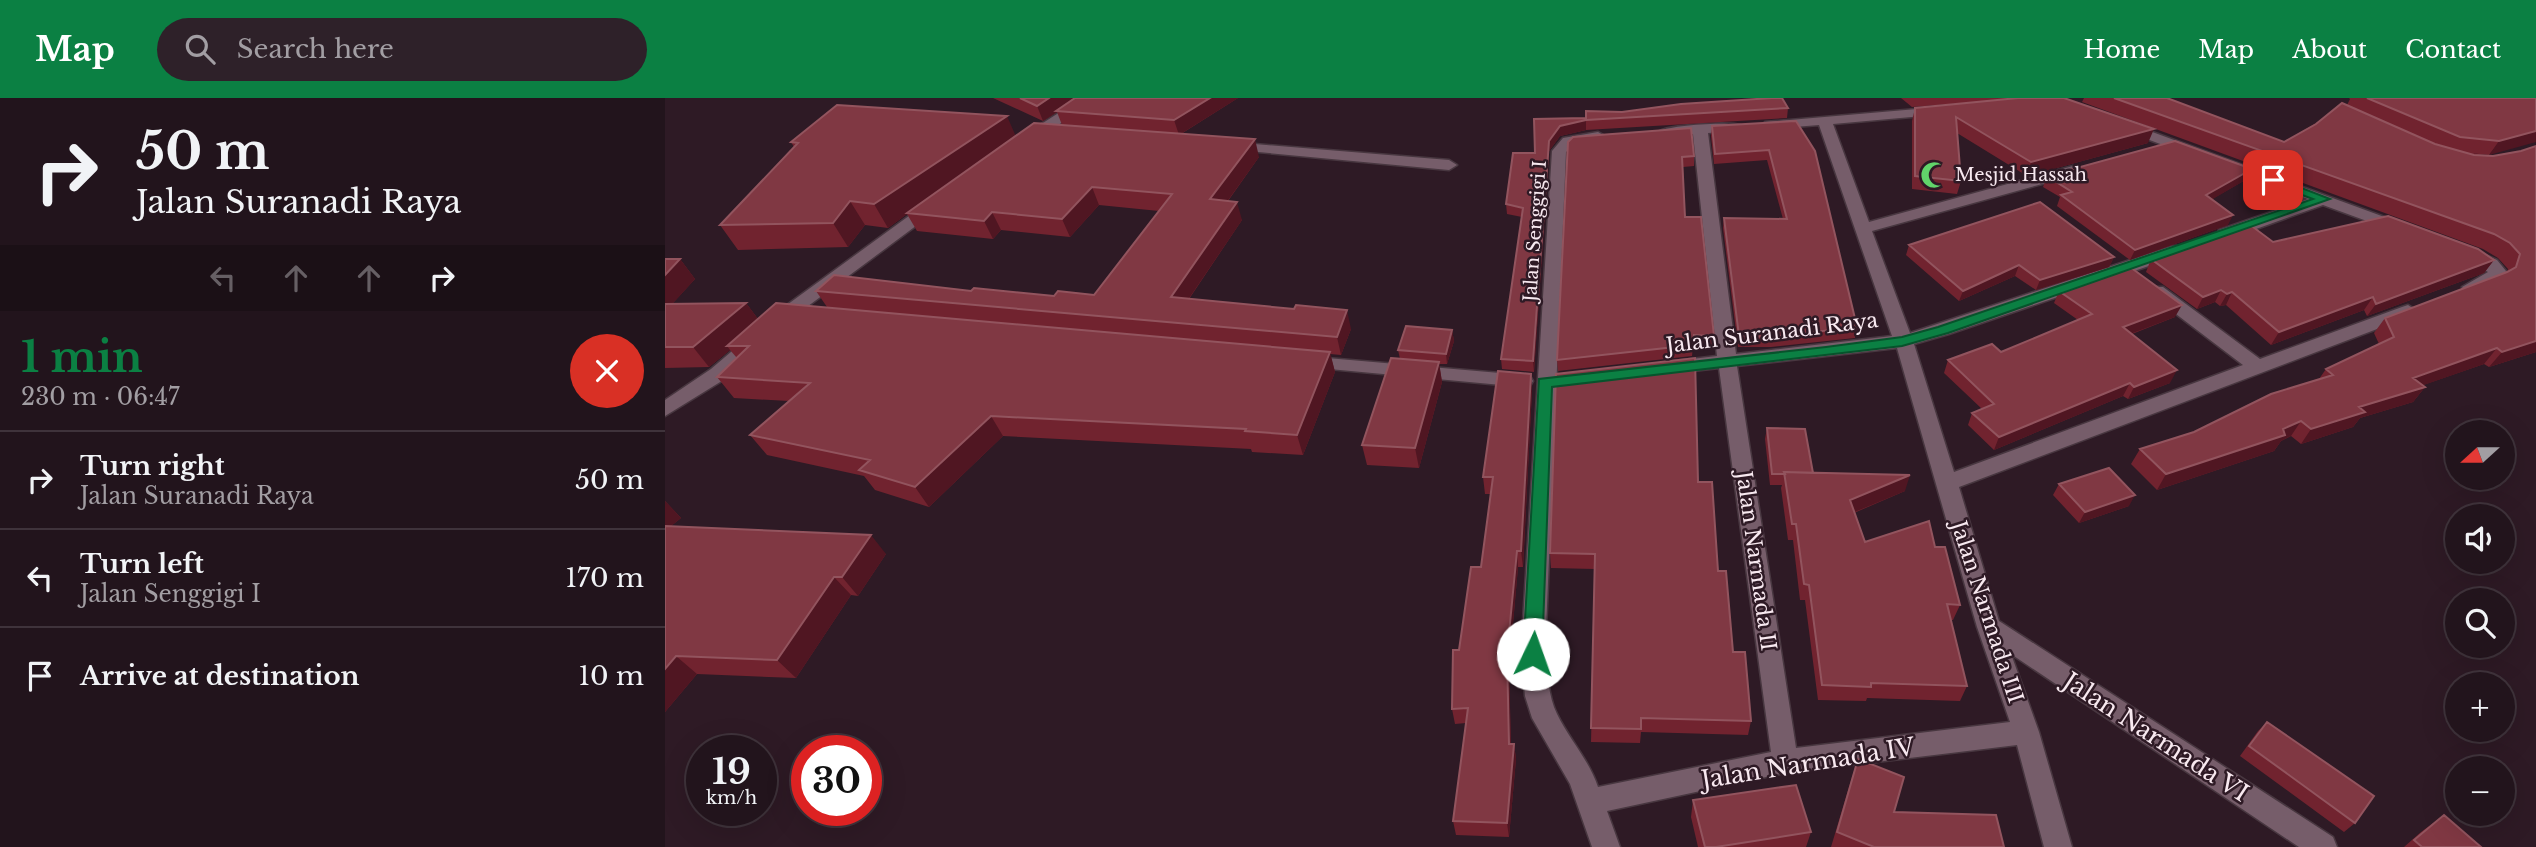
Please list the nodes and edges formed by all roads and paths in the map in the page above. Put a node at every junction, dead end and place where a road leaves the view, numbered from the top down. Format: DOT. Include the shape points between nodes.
graph roads {
  1 [pos="1092,98"];
  2 [pos="1960,109"];
  3 [pos="2111,120"];
  4 [pos="1825,122"];
  5 [pos="1700,129"];
  6 [pos="1040,131"];
  7 [pos="1068,133"];
  8 [pos="1649,133"];
  9 [pos="1612,135"];
  10 [pos="2172,143"];
  11 [pos="1218,145"];
  12 [pos="2146,150"];
  13 [pos="1009,153"];
  14 [pos="1450,165"];
  15 [pos="2095,165"];
  16 [pos="2018,187"];
  17 [pos="945,197"];
  18 [pos="2324,199"];
  19 [pos="2040,203"];
  20 [pos="1863,229"];
  21 [pos="2413,232"];
  22 [pos="2450,246"];
  23 [pos="2105,252"];
  24 [pos="2126,268"];
  25 [pos="2450,295"];
  26 [pos="2425,305"];
  27 [pos="786,314"];
  28 [pos="814,317"];
  29 [pos="1902,341"];
  30 [pos="1286,361"];
  31 [pos="1727,361"];
  32 [pos="2259,368"];
  33 [pos="1649,370"];
  34 [pos="1551,382"];
  35 [pos="665,408"];
  36 [pos="1946,483"];
  37 [pos="1989,627"];
  38 [pos="2026,732"];
  39 [pos="1784,761"];
  40 [pos="1591,801"];
  41 [pos="1606,847"];
  42 [pos="2058,847"];
  43 [pos="2323,847"];
  1 -- 6 [label="street"];
  2 -- 4 [label="street"];
  3 -- 10 [label="street"];
  4 -- 5 [label="street"];
  4 -- 20 [label="street, Jalan Narmada III"];
  5 -- 8 [label="street"];
  5 -- 31 [label="street, Jalan Narmada II"];
  6 -- 7 [label="street"];
  6 -- 13 [label="street"];
  9 -- 34 [label="street, Jalan Senggigi I" via="1574,138 1559,151"];
  10 -- 12 [label="street"];
  10 -- 18 [label="street"];
  11 -- 14 [label="street"];
  15 -- 16 [label="street"];
  16 -- 19 [label="street"];
  16 -- 20 [label="street"];
  17 -- 27 [label="street"];
  18 -- 21 [label="street"];
  18 -- 24 [label="street, Jalan Suranadi Raya"];
  20 -- 29 [label="street, Jalan Narmada III"];
  22 -- 25 [label="street" via="2497,271 2496,277"];
  23 -- 24 [label="street"];
  24 -- 29 [label="street, Jalan Suranadi Raya"];
  24 -- 32 [label="street"];
  26 -- 32 [label="street"];
  27 -- 28 [label="street"];
  27 -- 35 [label="street" via="718,374"];
  29 -- 31 [label="street, Jalan Suranadi Raya"];
  29 -- 36 [label="street, Jalan Narmada III"];
  30 -- 34 [label="street"];
  31 -- 33 [label="street, Jalan Suranadi Raya"];
  31 -- 39 [label="street, Jalan Narmada II"];
  32 -- 36 [label="street"];
  34 -- 40 [label="street, Jalan Senggigi I" via="1533,654 1545,718"];
  36 -- 37 [label="street, Jalan Narmada III"];
  37 -- 38 [label="street, Jalan Narmada III"];
  37 -- 43 [label="street, Jalan Narmada VI"];
  38 -- 39 [label="street, Jalan Narmada IV"];
  38 -- 42 [label="street, Jalan Narmada III"];
  39 -- 40 [label="street, Jalan Narmada IV"];
  40 -- 41 [label="street, Jalan Senggigi I"];
}
